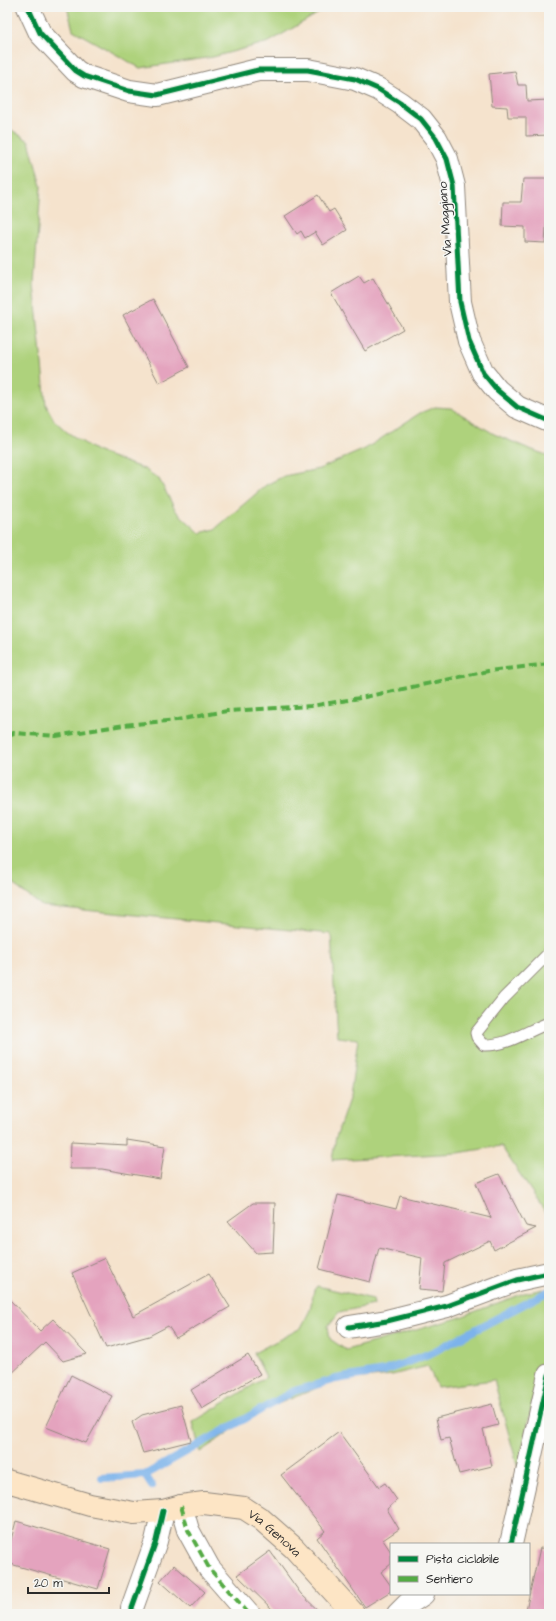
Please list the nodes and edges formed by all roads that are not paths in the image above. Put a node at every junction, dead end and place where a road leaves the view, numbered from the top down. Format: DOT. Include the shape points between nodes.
graph roads {
  1 [pos="28,7"];
  2 [pos="549,421"];
  3 [pos="549,952"];
  4 [pos="549,1022"];
  5 [pos="549,1272"];
  6 [pos="349,1327"];
  7 [pos="549,1375"];
  8 [pos="542,1432"];
  9 [pos="7,1481"];
  10 [pos="172,1509"];
  11 [pos="511,1543"];
  12 [pos="422,1595"];
  13 [pos="132,1614"];
  14 [pos="249,1614"];
  15 [pos="354,1614"];
  16 [pos="398,1614"];
  1 -- 2 [label="street, Via Maggiano" via="40,33 76,71 84,76 129,90 157,95 258,70 308,70 356,79 378,89 421,119 436,138 447,159 454,186 460,302 468,341 483,373 497,390 517,407"];
  3 -- 4 [label="lane" via="504,998 476,1033 484,1045 492,1045"];
  5 -- 6 [label="street" via="517,1280 447,1306 387,1321"];
  7 -- 8 [label="street"];
  8 -- 11 [label="street"];
  9 -- 10 [label="main road, Via Genova" via="90,1505 134,1513"];
  10 -- 13 [label="street" via="156,1541"];
  10 -- 14 [label="street" via="188,1530 209,1568"];
  10 -- 15 [label="main road, Via Genova" via="204,1503 244,1508 294,1548"];
  12 -- 16 [label="street"];
}
